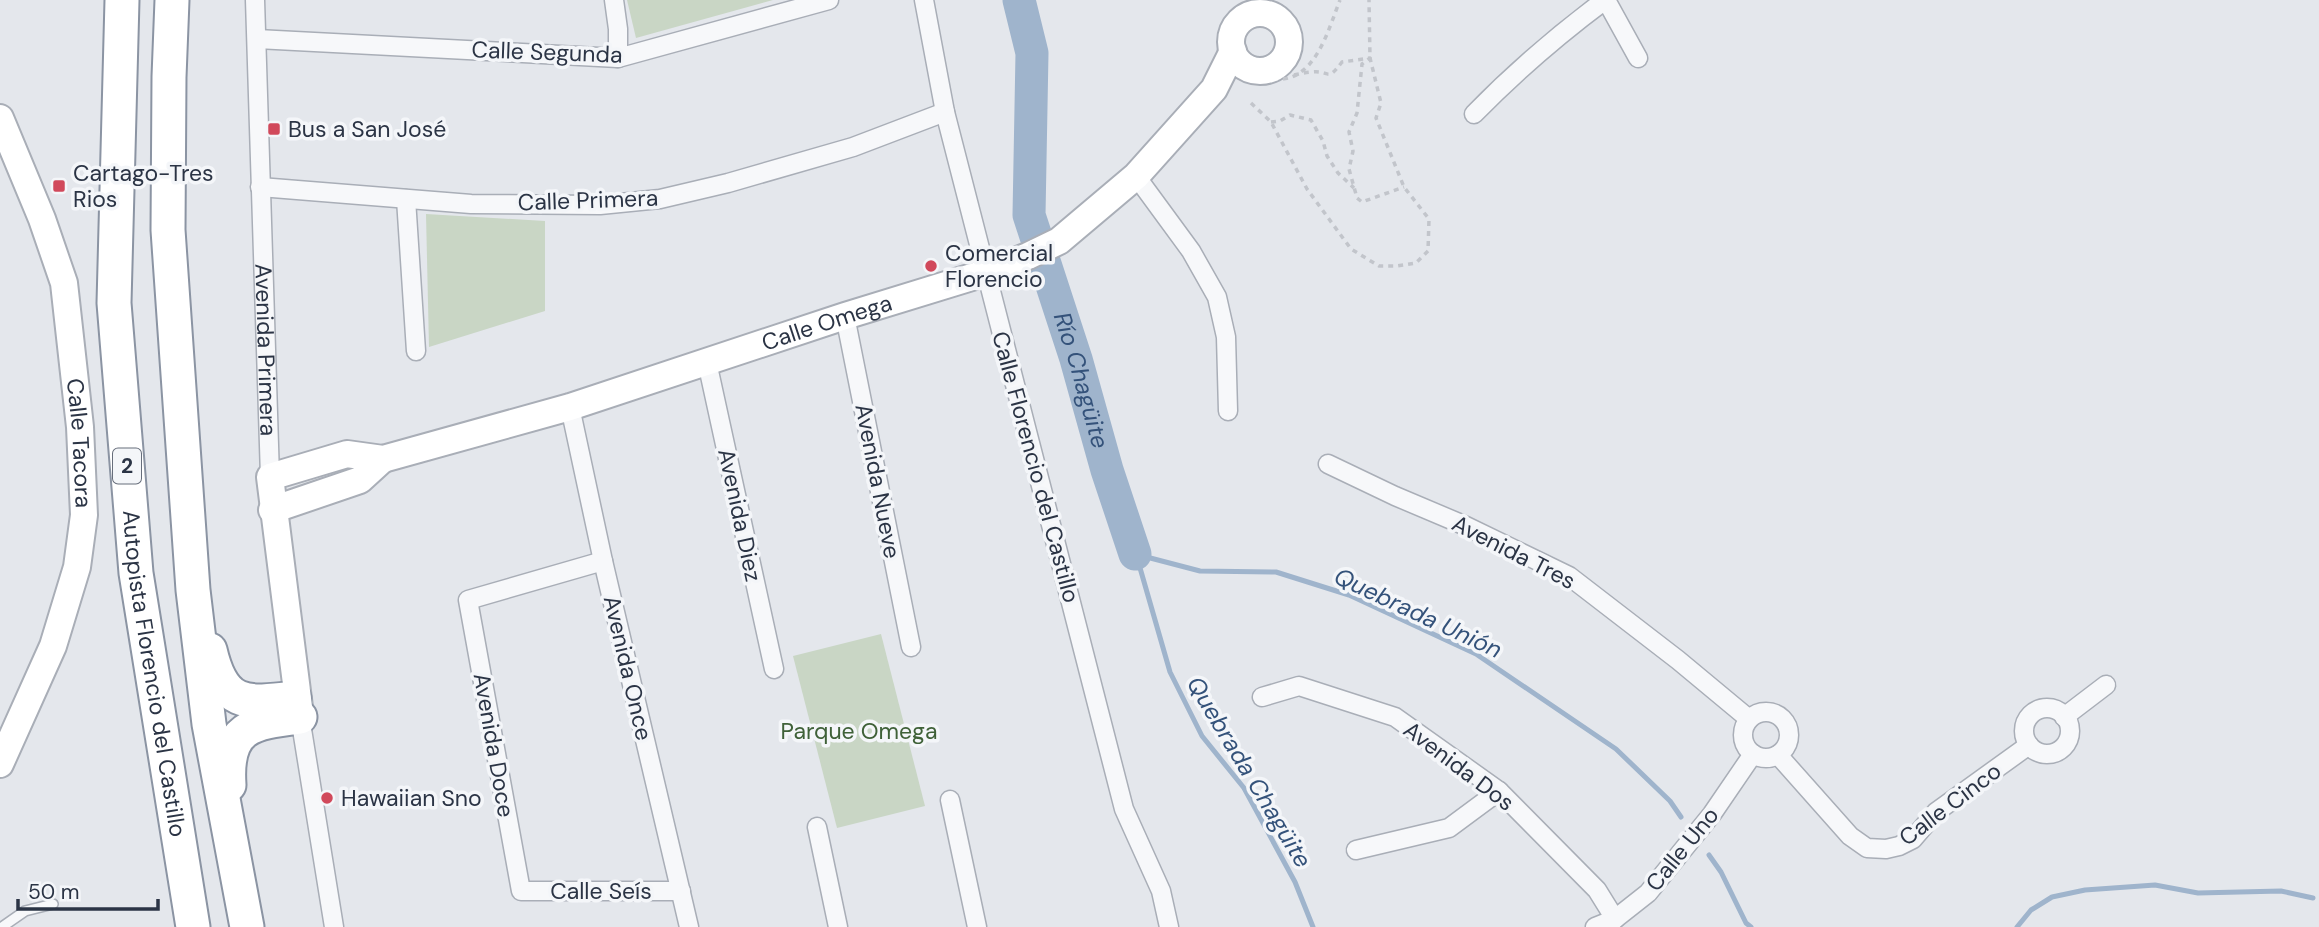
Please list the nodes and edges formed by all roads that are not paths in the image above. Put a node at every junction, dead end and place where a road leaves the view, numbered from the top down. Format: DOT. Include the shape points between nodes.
graph roads {
  1 [pos="122,0"];
  2 [pos="172,0"];
  3 [pos="255,0"];
  4 [pos="614,0"];
  5 [pos="829,0"];
  6 [pos="924,0"];
  7 [pos="1289,0"];
  8 [pos="1605,0"];
  9 [pos="1269,7"];
  10 [pos="1288,34"];
  11 [pos="257,39"];
  12 [pos="1233,51"];
  13 [pos="618,58"];
  14 [pos="1638,58"];
  15 [pos="1264,75"];
  16 [pos="1214,89"];
  17 [pos="945,112"];
  18 [pos="1474,114"];
  19 [pos="0,118"];
  20 [pos="6,150"];
  21 [pos="1136,176"];
  22 [pos="260,187"];
  23 [pos="406,198"];
  24 [pos="985,273"];
  25 [pos="845,316"];
  26 [pos="416,351"];
  27 [pos="706,362"];
  28 [pos="570,407"];
  29 [pos="1228,411"];
  30 [pos="383,459"];
  31 [pos="1328,464"];
  32 [pos="270,477"];
  33 [pos="272,510"];
  34 [pos="603,561"];
  35 [pos="193,590"];
  36 [pos="911,647"];
  37 [pos="774,669"];
  38 [pos="2106,685"];
  39 [pos="1262,697"];
  40 [pos="298,707"];
  41 [pos="2064,717"];
  42 [pos="1749,719"];
  43 [pos="2029,745"];
  44 [pos="1753,754"];
  45 [pos="1778,754"];
  46 [pos="0,764"];
  47 [pos="1499,790"];
  48 [pos="950,800"];
  49 [pos="817,827"];
  50 [pos="1356,849"];
  51 [pos="238,884"];
  52 [pos="521,891"];
  53 [pos="681,891"];
  54 [pos="53,904"];
  55 [pos="1615,919"];
  56 [pos="1,927"];
  57 [pos="193,927"];
  58 [pos="247,927"];
  59 [pos="334,927"];
  60 [pos="689,927"];
  61 [pos="838,927"];
  62 [pos="977,927"];
  63 [pos="1169,927"];
  64 [pos="1595,927"];
  1 -- 57 [label="highway, Autopista Florencio del Castillo / 2" via="114,303 136,573"];
  2 -- 35 [label="highway, Autopista Florencio del Castillo" via="168,230"];
  3 -- 11 [label="street, Avenida Primera"];
  4 -- 13 [label="street"];
  5 -- 13 [label="street, Calle Segunda"];
  6 -- 17 [label="street, Calle Florencio del Castillo"];
  7 -- 10 [label="street"];
  8 -- 14 [label="street"];
  8 -- 18 [label="street" via="1512,75"];
  9 -- 10 [label="street"];
  9 -- 12 [label="street" via="1241,21 1231,40"];
  10 -- 15 [label="street" via="1282,62"];
  11 -- 13 [label="street, Calle Segunda"];
  11 -- 22 [label="street, Avenida Primera"];
  12 -- 15 [label="street" via="1245,67"];
  12 -- 16 [label="street, Calle Omega"];
  15 -- 16 [label="street, Calle Omega"];
  16 -- 21 [label="street, Calle Omega"];
  17 -- 23 [label="street, Calle Primera" via="853,147 660,199 587,205"];
  17 -- 24 [label="street, Calle Florencio del Castillo"];
  19 -- 20 [label="street, Calle Tacora"];
  20 -- 46 [label="street, Calle Tacora" via="43,219 64,284 85,515 77,567 53,646"];
  21 -- 24 [label="street, Calle Omega" via="1059,241"];
  21 -- 29 [label="street" via="1191,251 1217,297 1226,337"];
  22 -- 23 [label="street, Calle Primera"];
  22 -- 32 [label="street, Avenida Primera"];
  23 -- 26 [label="street"];
  24 -- 25 [label="street, Calle Omega"];
  24 -- 63 [label="street, Calle Florencio del Castillo" via="1124,809 1161,891"];
  25 -- 27 [label="street, Calle Omega"];
  25 -- 36 [label="street, Avenida Nueve"];
  27 -- 28 [label="street, Calle Omega"];
  27 -- 37 [label="street, Avenida Diez"];
  28 -- 30 [label="street, Calle Omega"];
  28 -- 34 [label="street, Avenida Once"];
  30 -- 32 [label="street, Calle Omega" via="347,454"];
  30 -- 33 [label="street, Calle Omega" via="360,480"];
  31 -- 42 [label="street, Avenida Tres" via="1569,576"];
  32 -- 33 [label="street, Avenida Primera"];
  33 -- 40 [label="street, Avenida Primera"];
  34 -- 52 [label="street, Avenida Doce" via="468,600"];
  34 -- 53 [label="street, Avenida Once"];
  35 -- 40 [label="highway" via="224,686 234,695 257,702"];
  35 -- 51 [label="highway, Autopista Florencio del Castillo" via="209,724"];
  38 -- 41 [label="street"];
  39 -- 47 [label="street, Avenida Dos" via="1299,686 1395,717"];
  40 -- 51 [label="highway" via="250,726 231,755 228,784 238,847"];
  40 -- 59 [label="street"];
  41 -- 43 [label="street" via="2046,708 2030,715 2024,729"];
  41 -- 43 [label="street" via="2070,737 2060,751 2042,754"];
  42 -- 44 [label="street" via="1743,733"];
  42 -- 45 [label="street" via="1765,712 1781,717 1789,732"];
  43 -- 45 [label="street, Calle Cinco" via="1936,813 1913,839 1899,846 1867,848 1850,836"];
  44 -- 45 [label="street" via="1770,758"];
  44 -- 55 [label="street, Calle Uno" via="1648,893"];
  47 -- 50 [label="street" via="1449,828"];
  47 -- 55 [label="street, Avenida Dos" via="1597,890"];
  48 -- 62 [label="street"];
  49 -- 61 [label="street"];
  51 -- 58 [label="highway, Autopista Florencio del Castillo"];
  52 -- 53 [label="street, Calle Seís"];
  53 -- 60 [label="street, Avenida Once"];
  54 -- 56 [label="lane" via="25,911"];
  55 -- 64 [label="street, Calle Uno"];
}
